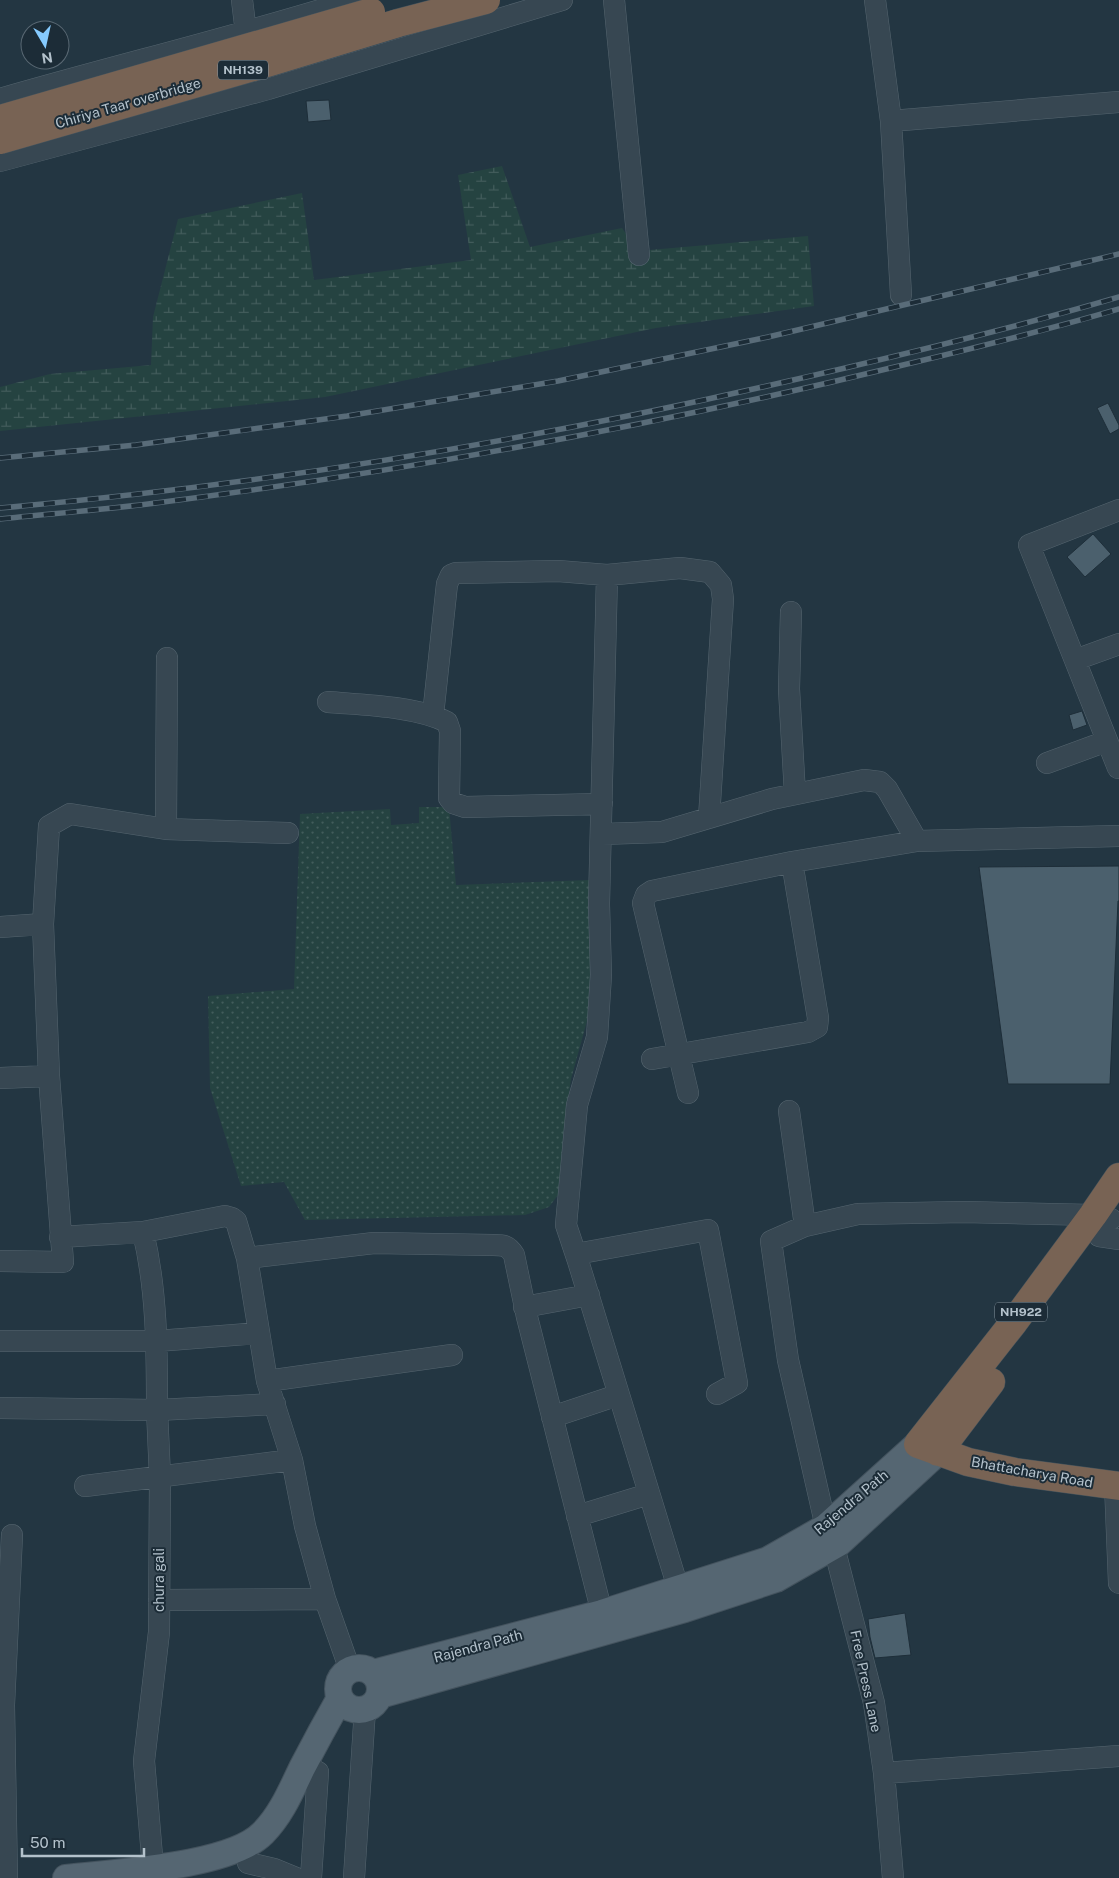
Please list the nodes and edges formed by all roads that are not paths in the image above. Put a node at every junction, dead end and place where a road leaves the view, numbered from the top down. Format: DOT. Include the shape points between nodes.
graph roads {
  1 [pos="242,0"];
  2 [pos="414,0"];
  3 [pos="486,0"];
  4 [pos="562,0"];
  5 [pos="614,0"];
  6 [pos="875,0"];
  7 [pos="349,1"];
  8 [pos="308,7"];
  9 [pos="246,33"];
  10 [pos="359,62"];
  11 [pos="51,84"];
  12 [pos="0,98"];
  13 [pos="1119,102"];
  14 [pos="0,119"];
  15 [pos="891,121"];
  16 [pos="0,140"];
  17 [pos="64,143"];
  18 [pos="0,161"];
  19 [pos="639,255"];
  20 [pos="901,295"];
  21 [pos="1119,510"];
  22 [pos="607,575"];
  23 [pos="791,612"];
  24 [pos="1119,644"];
  25 [pos="168,658"];
  26 [pos="1074,660"];
  27 [pos="328,702"];
  28 [pos="433,716"];
  29 [pos="1107,742"];
  30 [pos="1047,763"];
  31 [pos="1118,768"];
  32 [pos="795,794"];
  33 [pos="602,804"];
  34 [pos="709,818"];
  35 [pos="166,829"];
  36 [pos="288,833"];
  37 [pos="602,834"];
  38 [pos="1119,836"];
  39 [pos="917,841"];
  40 [pos="792,862"];
  41 [pos="43,924"];
  42 [pos="0,927"];
  43 [pos="678,1053"];
  44 [pos="652,1059"];
  45 [pos="49,1076"];
  46 [pos="0,1078"];
  47 [pos="688,1093"];
  48 [pos="789,1112"];
  49 [pos="1119,1177"];
  50 [pos="1108,1223"];
  51 [pos="805,1226"];
  52 [pos="143,1232"];
  53 [pos="60,1236"];
  54 [pos="576,1254"];
  55 [pos="247,1258"];
  56 [pos="0,1261"];
  57 [pos="588,1295"];
  58 [pos="524,1307"];
  59 [pos="259,1333"];
  60 [pos="0,1341"];
  61 [pos="157,1342"];
  62 [pos="452,1355"];
  63 [pos="267,1381"];
  64 [pos="618,1394"];
  65 [pos="717,1394"];
  66 [pos="275,1404"];
  67 [pos="0,1408"];
  68 [pos="157,1410"];
  69 [pos="552,1416"];
  70 [pos="933,1442"];
  71 [pos="292,1460"];
  72 [pos="160,1477"];
  73 [pos="1118,1481"];
  74 [pos="85,1486"];
  75 [pos="649,1494"];
  76 [pos="577,1516"];
  77 [pos="12,1534"];
  78 [pos="830,1537"];
  79 [pos="1119,1583"];
  80 [pos="325,1599"];
  81 [pos="682,1599"];
  82 [pos="159,1600"];
  83 [pos="602,1613"];
  84 [pos="360,1692"];
  85 [pos="1119,1756"];
  86 [pos="311,1768"];
  87 [pos="884,1774"];
  88 [pos="248,1863"];
  89 [pos="153,1868"];
  90 [pos="7,1878"];
  91 [pos="66,1878"];
  92 [pos="189,1878"];
  93 [pos="296,1878"];
  94 [pos="311,1878"];
  95 [pos="354,1878"];
  96 [pos="893,1878"];
  1 -- 9 [label="street"];
  2 -- 14 [label="highway, Chiriya Taar overbridge / NH139, bridge"];
  3 -- 16 [label="highway, Chiriya Taar overbridge / NH139, bridge"];
  4 -- 10 [label="street"];
  5 -- 19 [label="street"];
  6 -- 15 [label="street"];
  7 -- 8 [label="street"];
  7 -- 10 [label="street"];
  8 -- 9 [label="street"];
  9 -- 11 [label="street"];
  10 -- 17 [label="street"];
  11 -- 12 [label="street"];
  11 -- 17 [label="street"];
  13 -- 15 [label="street"];
  15 -- 20 [label="street"];
  17 -- 18 [label="street"];
  21 -- 26 [label="street" via="1029,545"];
  22 -- 28 [label="street" via="558,571 452,575 447,584"];
  22 -- 33 [label="street"];
  22 -- 34 [label="street" via="680,568 710,572 721,585 723,599"];
  23 -- 32 [label="street" via="789,689"];
  24 -- 26 [label="street"];
  25 -- 35 [label="street"];
  26 -- 29 [label="street"];
  27 -- 28 [label="street" via="393,708"];
  28 -- 33 [label="street" via="450,726 449,798 452,803 465,807"];
  29 -- 30 [label="street"];
  29 -- 31 [label="street"];
  32 -- 34 [label="street"];
  32 -- 39 [label="street" via="864,780 880,782 887,788"];
  33 -- 37 [label="street"];
  34 -- 37 [label="street" via="662,832"];
  35 -- 36 [label="street"];
  35 -- 41 [label="street" via="70,814 48,826"];
  37 -- 54 [label="street" via="597,1037 576,1105 566,1224"];
  38 -- 39 [label="street"];
  39 -- 40 [label="street"];
  40 -- 43 [label="street" via="817,1028"];
  40 -- 43 [label="street" via="652,891 646,895 643,903"];
  41 -- 42 [label="street"];
  41 -- 45 [label="street"];
  43 -- 44 [label="street"];
  43 -- 47 [label="street"];
  45 -- 46 [label="street"];
  45 -- 53 [label="street"];
  48 -- 51 [label="street"];
  49 -- 50 [label="highway, Rajendra Path / NH922"];
  50 -- 51 [label="street" via="964,1212 858,1214"];
  50 -- 70 [label="highway, Rajendra Path / NH922"];
  51 -- 78 [label="street, Free Press Lane" via="771,1241 788,1360"];
  52 -- 53 [label="street"];
  52 -- 55 [label="street" via="225,1216 232,1218 238,1226"];
  52 -- 61 [label="street, chura gali" via="149,1257"];
  53 -- 56 [label="street" via="62,1262"];
  54 -- 57 [label="street"];
  54 -- 65 [label="street" via="708,1230 737,1384"];
  55 -- 58 [label="street" via="374,1243 504,1245 514,1255"];
  55 -- 59 [label="street"];
  57 -- 58 [label="street"];
  57 -- 64 [label="street"];
  58 -- 69 [label="street"];
  59 -- 61 [label="street"];
  59 -- 63 [label="street"];
  60 -- 61 [label="street"];
  61 -- 68 [label="street, chura gali"];
  62 -- 63 [label="street"];
  63 -- 66 [label="street"];
  64 -- 69 [label="street"];
  64 -- 75 [label="street"];
  66 -- 68 [label="street"];
  66 -- 71 [label="street"];
  67 -- 68 [label="street"];
  68 -- 72 [label="street, chura gali"];
  69 -- 76 [label="street"];
  70 -- 73 [label="highway, Bhattacharya Road" via="968,1462 1015,1472"];
  70 -- 78 [label="main road, Rajendra Path"];
  71 -- 72 [label="street"];
  71 -- 80 [label="street" via="305,1526"];
  72 -- 74 [label="street"];
  72 -- 82 [label="street, chura gali"];
  73 -- 79 [label="street"];
  75 -- 76 [label="street"];
  75 -- 81 [label="street"];
  76 -- 83 [label="street"];
  77 -- 90 [label="street" via="4,1705"];
  78 -- 81 [label="main road, Rajendra Path" via="800,1543"];
  78 -- 87 [label="street, Free Press Lane" via="874,1703"];
  80 -- 82 [label="street"];
  80 -- 84 [label="street"];
  81 -- 83 [label="main road, Rajendra Path"];
  81 -- 84 [label="main road, Rajendra Path"];
  82 -- 89 [label="street, chura gali" via="159,1632 144,1761"];
  83 -- 84 [label="main road, Rajendra Path"];
  84 -- 86 [label="main road"];
  84 -- 95 [label="street"];
  85 -- 87 [label="street"];
  86 -- 88 [label="main road" via="292,1823 273,1846"];
  86 -- 89 [label="main road" via="262,1834 241,1849 214,1858"];
  86 -- 94 [label="street"];
  87 -- 96 [label="street, Free Press Lane"];
  88 -- 92 [label="main road" via="218,1874"];
  88 -- 93 [label="street"];
  89 -- 91 [label="main road"];
}
